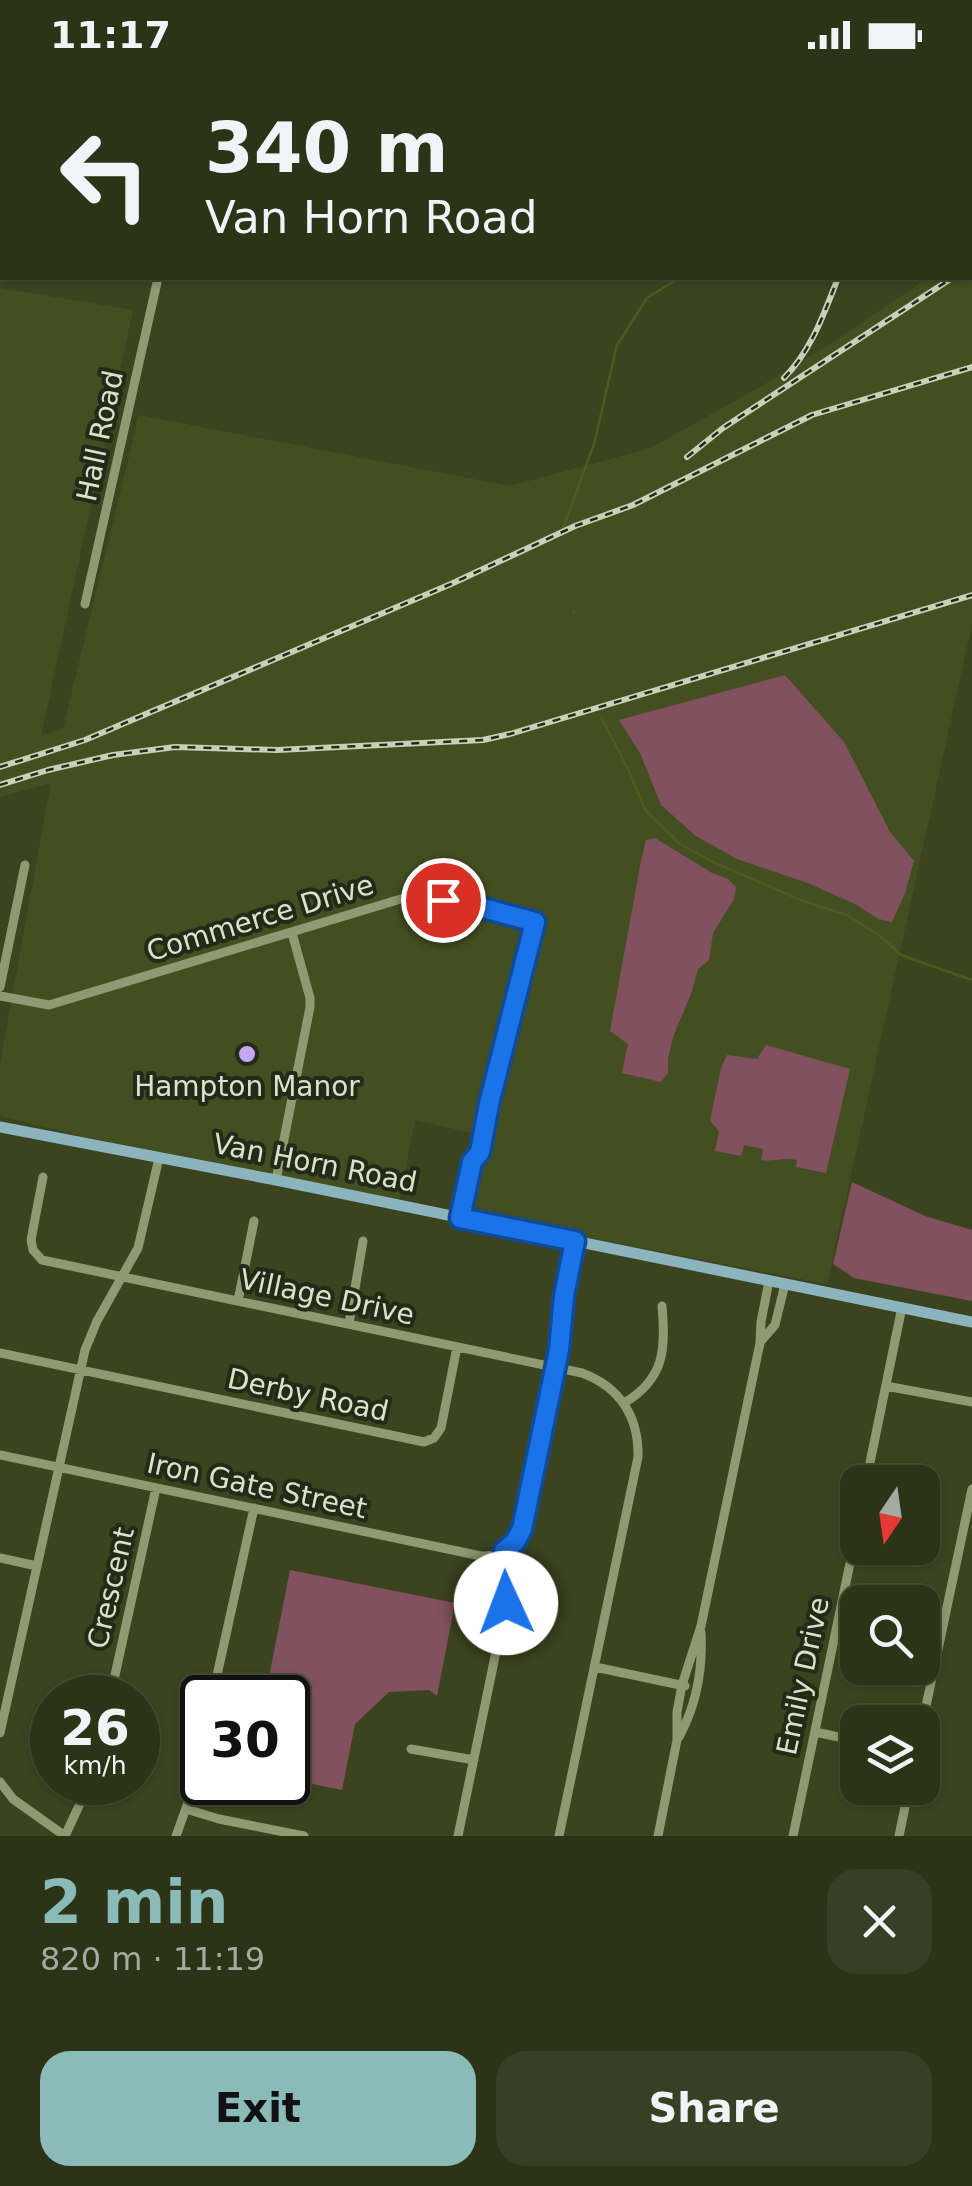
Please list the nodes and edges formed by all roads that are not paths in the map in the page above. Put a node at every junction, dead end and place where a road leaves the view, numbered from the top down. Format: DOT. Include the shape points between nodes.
graph roads {
  1 [pos="158,280"];
  2 [pos="85,604"];
  3 [pos="24,865"];
  4 [pos="292,933"];
  5 [pos="0,987"];
  6 [pos="0,996"];
  7 [pos="0,1126"];
  8 [pos="158,1158"];
  9 [pos="43,1177"];
  10 [pos="276,1180"];
  11 [pos="460,1218"];
  12 [pos="254,1221"];
  13 [pos="364,1241"];
  14 [pos="575,1241"];
  15 [pos="122,1277"];
  16 [pos="770,1281"];
  17 [pos="785,1284"];
  18 [pos="238,1302"];
  19 [pos="662,1306"];
  20 [pos="902,1307"];
  21 [pos="972,1322"];
  22 [pos="349,1324"];
  23 [pos="760,1343"];
  24 [pos="457,1347"];
  25 [pos="0,1353"];
  26 [pos="555,1368"];
  27 [pos="80,1370"];
  28 [pos="886,1386"];
  29 [pos="624,1402"];
  30 [pos="972,1402"];
  31 [pos="0,1456"];
  32 [pos="870,1465"];
  33 [pos="58,1468"];
  34 [pos="156,1488"];
  35 [pos="972,1490"];
  36 [pos="254,1508"];
  37 [pos="960,1542"];
  38 [pos="972,1545"];
  39 [pos="504,1551"];
  40 [pos="0,1558"];
  41 [pos="850,1565"];
  42 [pos="37,1566"];
  43 [pos="701,1626"];
  44 [pos="595,1667"];
  45 [pos="115,1675"];
  46 [pos="217,1675"];
  47 [pos="0,1677"];
  48 [pos="12,1679"];
  49 [pos="682,1685"];
  50 [pos="698,1688"];
  51 [pos="926,1705"];
  52 [pos="815,1732"];
  53 [pos="0,1733"];
  54 [pos="840,1737"];
  55 [pos="678,1740"];
  56 [pos="412,1749"];
  57 [pos="474,1760"];
  58 [pos="0,1784"];
  59 [pos="79,1805"];
  60 [pos="187,1805"];
  61 [pos="905,1805"];
  62 [pos="186,1809"];
  63 [pos="65,1836"];
  64 [pos="176,1836"];
  65 [pos="304,1836"];
  66 [pos="458,1836"];
  67 [pos="560,1836"];
  68 [pos="658,1836"];
  69 [pos="792,1836"];
  70 [pos="899,1836"];
  1 -- 2 [label="street, Hall Road"];
  3 -- 5 [label="street"];
  4 -- 6 [label="street, Commerce Drive" via="49,1006"];
  4 -- 10 [label="street" via="310,1007"];
  4 -- 11 [label="street, Commerce Drive" via="414,895 535,922"];
  7 -- 8 [label="main road, Van Horn Road"];
  8 -- 10 [label="main road, Van Horn Road"];
  8 -- 15 [label="street" via="141,1239"];
  9 -- 15 [label="street, Village Drive" via="33,1250 42,1260"];
  10 -- 11 [label="main road, Van Horn Road"];
  11 -- 14 [label="main road, Van Horn Road"];
  12 -- 18 [label="street"];
  13 -- 22 [label="street"];
  14 -- 16 [label="main road, Van Horn Road"];
  14 -- 26 [label="street"];
  15 -- 18 [label="street, Village Drive"];
  15 -- 27 [label="street" via="91,1333"];
  16 -- 17 [label="main road, Van Horn Road"];
  16 -- 23 [label="street"];
  17 -- 20 [label="main road, Van Horn Road"];
  17 -- 23 [label="street" via="775,1325"];
  18 -- 22 [label="street, Village Drive"];
  19 -- 29 [label="street" via="658,1368"];
  20 -- 21 [label="main road, Van Horn Road"];
  20 -- 28 [label="street"];
  22 -- 24 [label="street, Village Drive"];
  23 -- 43 [label="street"];
  24 -- 26 [label="street, Village Drive"];
  24 -- 27 [label="street, Derby Road" via="441,1428 424,1442"];
  25 -- 27 [label="street"];
  26 -- 29 [label="street, Village Drive" via="597,1379"];
  26 -- 39 [label="street" via="522,1529"];
  27 -- 33 [label="street"];
  28 -- 30 [label="street"];
  28 -- 32 [label="street"];
  29 -- 44 [label="street" via="636,1428 638,1457"];
  31 -- 33 [label="street, Iron Gate Street"];
  33 -- 34 [label="street, Iron Gate Street"];
  33 -- 42 [label="street"];
  34 -- 36 [label="street, Iron Gate Street"];
  34 -- 45 [label="street, Crescent"];
  35 -- 37 [label="street"];
  36 -- 39 [label="street, Iron Gate Street" via="482,1556"];
  36 -- 46 [label="street"];
  37 -- 38 [label="street"];
  37 -- 51 [label="street"];
  39 -- 57 [label="street" via="506,1603"];
  40 -- 42 [label="street"];
  41 -- 52 [label="street, Emily Drive"];
  42 -- 48 [label="street"];
  43 -- 49 [label="street"];
  43 -- 50 [label="street"];
  44 -- 49 [label="street"];
  44 -- 67 [label="street"];
  47 -- 48 [label="street"];
  48 -- 53 [label="street"];
  49 -- 50 [label="street"];
  49 -- 55 [label="street"];
  50 -- 55 [label="street"];
  52 -- 54 [label="street"];
  52 -- 69 [label="street, Emily Drive"];
  55 -- 68 [label="street"];
  56 -- 57 [label="street"];
  57 -- 66 [label="street"];
  58 -- 63 [label="street"];
  59 -- 63 [label="street"];
  60 -- 62 [label="street"];
  61 -- 70 [label="street"];
  62 -- 64 [label="street"];
  62 -- 65 [label="street"];
}
